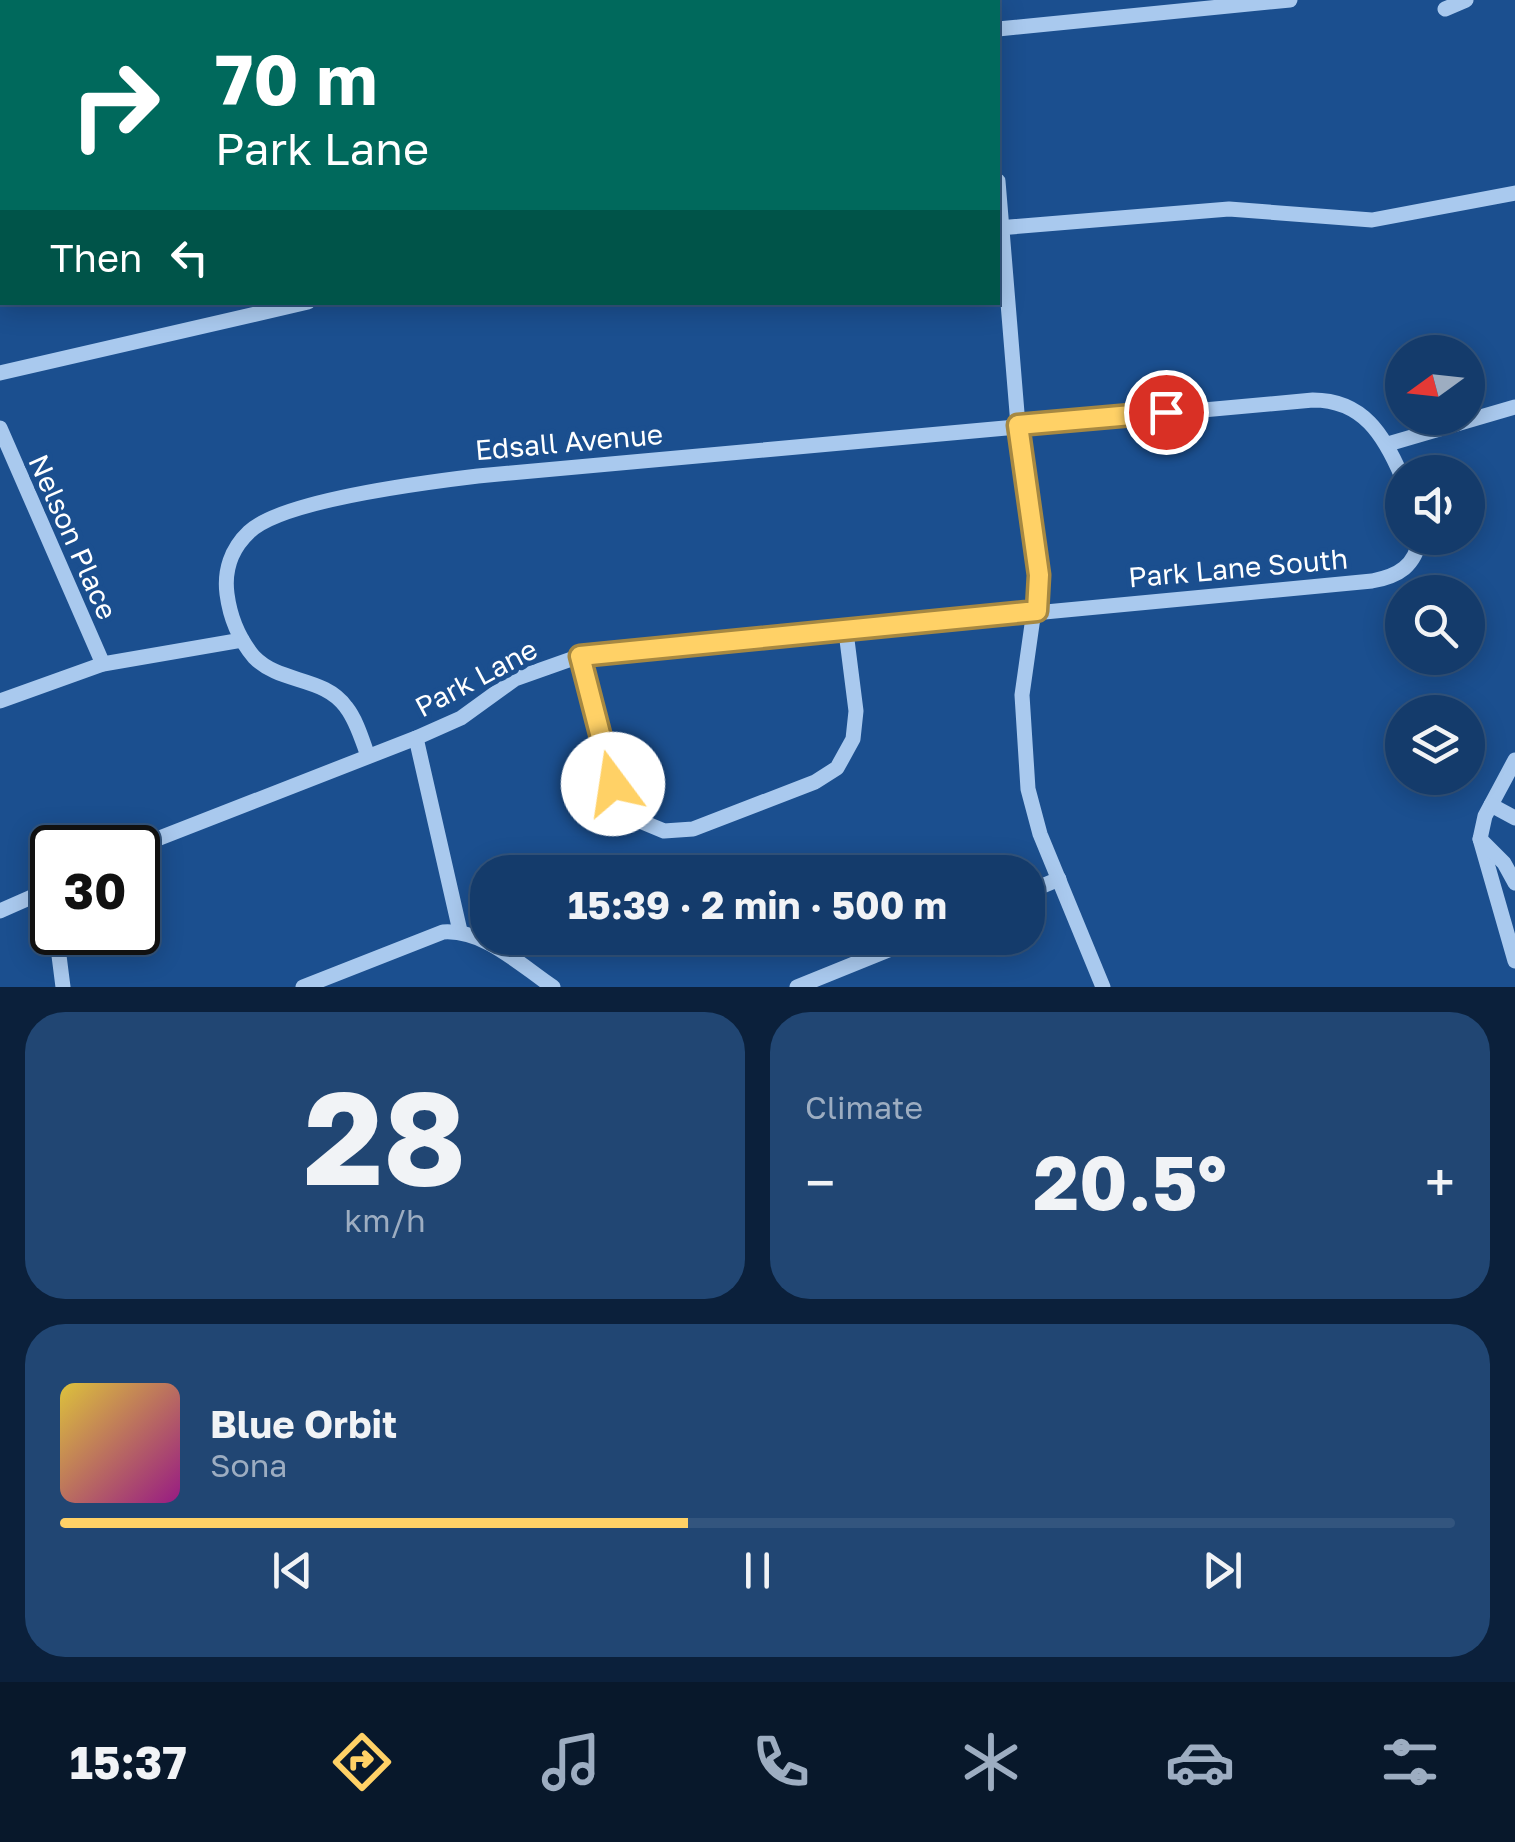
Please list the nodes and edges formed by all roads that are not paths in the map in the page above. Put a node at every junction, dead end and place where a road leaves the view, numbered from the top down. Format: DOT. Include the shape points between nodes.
graph roads {
  1 [pos="1290,0"];
  2 [pos="1466,0"];
  3 [pos="1445,9"];
  4 [pos="1000,30"];
  5 [pos="1515,193"];
  6 [pos="1000,228"];
  7 [pos="295,305"];
  8 [pos="0,373"];
  9 [pos="1515,407"];
  10 [pos="1018,425"];
  11 [pos="0,428"];
  12 [pos="1388,444"];
  13 [pos="1393,455"];
  14 [pos="1416,555"];
  15 [pos="1037,611"];
  16 [pos="846,632"];
  17 [pos="242,640"];
  18 [pos="580,656"];
  19 [pos="103,664"];
  20 [pos="0,701"];
  21 [pos="416,738"];
  22 [pos="368,756"];
  23 [pos="1515,760"];
  24 [pos="1491,805"];
  25 [pos="1515,818"];
  26 [pos="160,838"];
  27 [pos="1480,839"];
  28 [pos="1059,880"];
  29 [pos="1515,883"];
  30 [pos="1045,885"];
  31 [pos="30,901"];
  32 [pos="0,911"];
  33 [pos="460,931"];
  34 [pos="1511,932"];
  35 [pos="59,955"];
  36 [pos="881,955"];
  37 [pos="1515,962"];
  38 [pos="821,983"];
  39 [pos="550,986"];
  40 [pos="63,987"];
  41 [pos="303,987"];
  42 [pos="797,987"];
  43 [pos="1103,987"];
  1 -- 4 [label="street"];
  2 -- 3 [label="street"];
  5 -- 6 [label="street" via="1372,220 1229,208"];
  6 -- 10 [label="street"];
  7 -- 8 [label="street"];
  9 -- 12 [label="street"];
  10 -- 12 [label="street, Edsall Avenue" via="1333,400 1365,417"];
  10 -- 15 [label="street" via="1039,575"];
  10 -- 17 [label="street, Edsall Avenue" via="430,482 277,516 250,530 231,554 226,584"];
  11 -- 19 [label="street, Nelson Place"];
  12 -- 13 [label="street"];
  14 -- 15 [label="street, Park Lane South" via="1391,578"];
  15 -- 16 [label="street, Park Lane"];
  15 -- 28 [label="street" via="1022,695 1023,743 1036,818"];
  16 -- 18 [label="street, Park Lane"];
  16 -- 18 [label="street" via="856,711 853,739 837,768 693,830 664,831 620,804"];
  17 -- 19 [label="street"];
  17 -- 22 [label="street" via="274,673 320,686 346,705"];
  18 -- 21 [label="street, Park Lane" via="514,679 461,718"];
  19 -- 20 [label="street"];
  21 -- 22 [label="street, Park Lane"];
  21 -- 33 [label="street"];
  22 -- 26 [label="street, Park Lane"];
  23 -- 24 [label="street"];
  24 -- 25 [label="street"];
  24 -- 27 [label="street"];
  27 -- 29 [label="street"];
  27 -- 34 [label="street"];
  28 -- 30 [label="street"];
  28 -- 43 [label="street"];
  31 -- 32 [label="street"];
  33 -- 39 [label="street"];
  33 -- 41 [label="street" via="442,932"];
  34 -- 37 [label="street"];
  35 -- 40 [label="street"];
  36 -- 38 [label="street"];
  38 -- 42 [label="street"];
}
